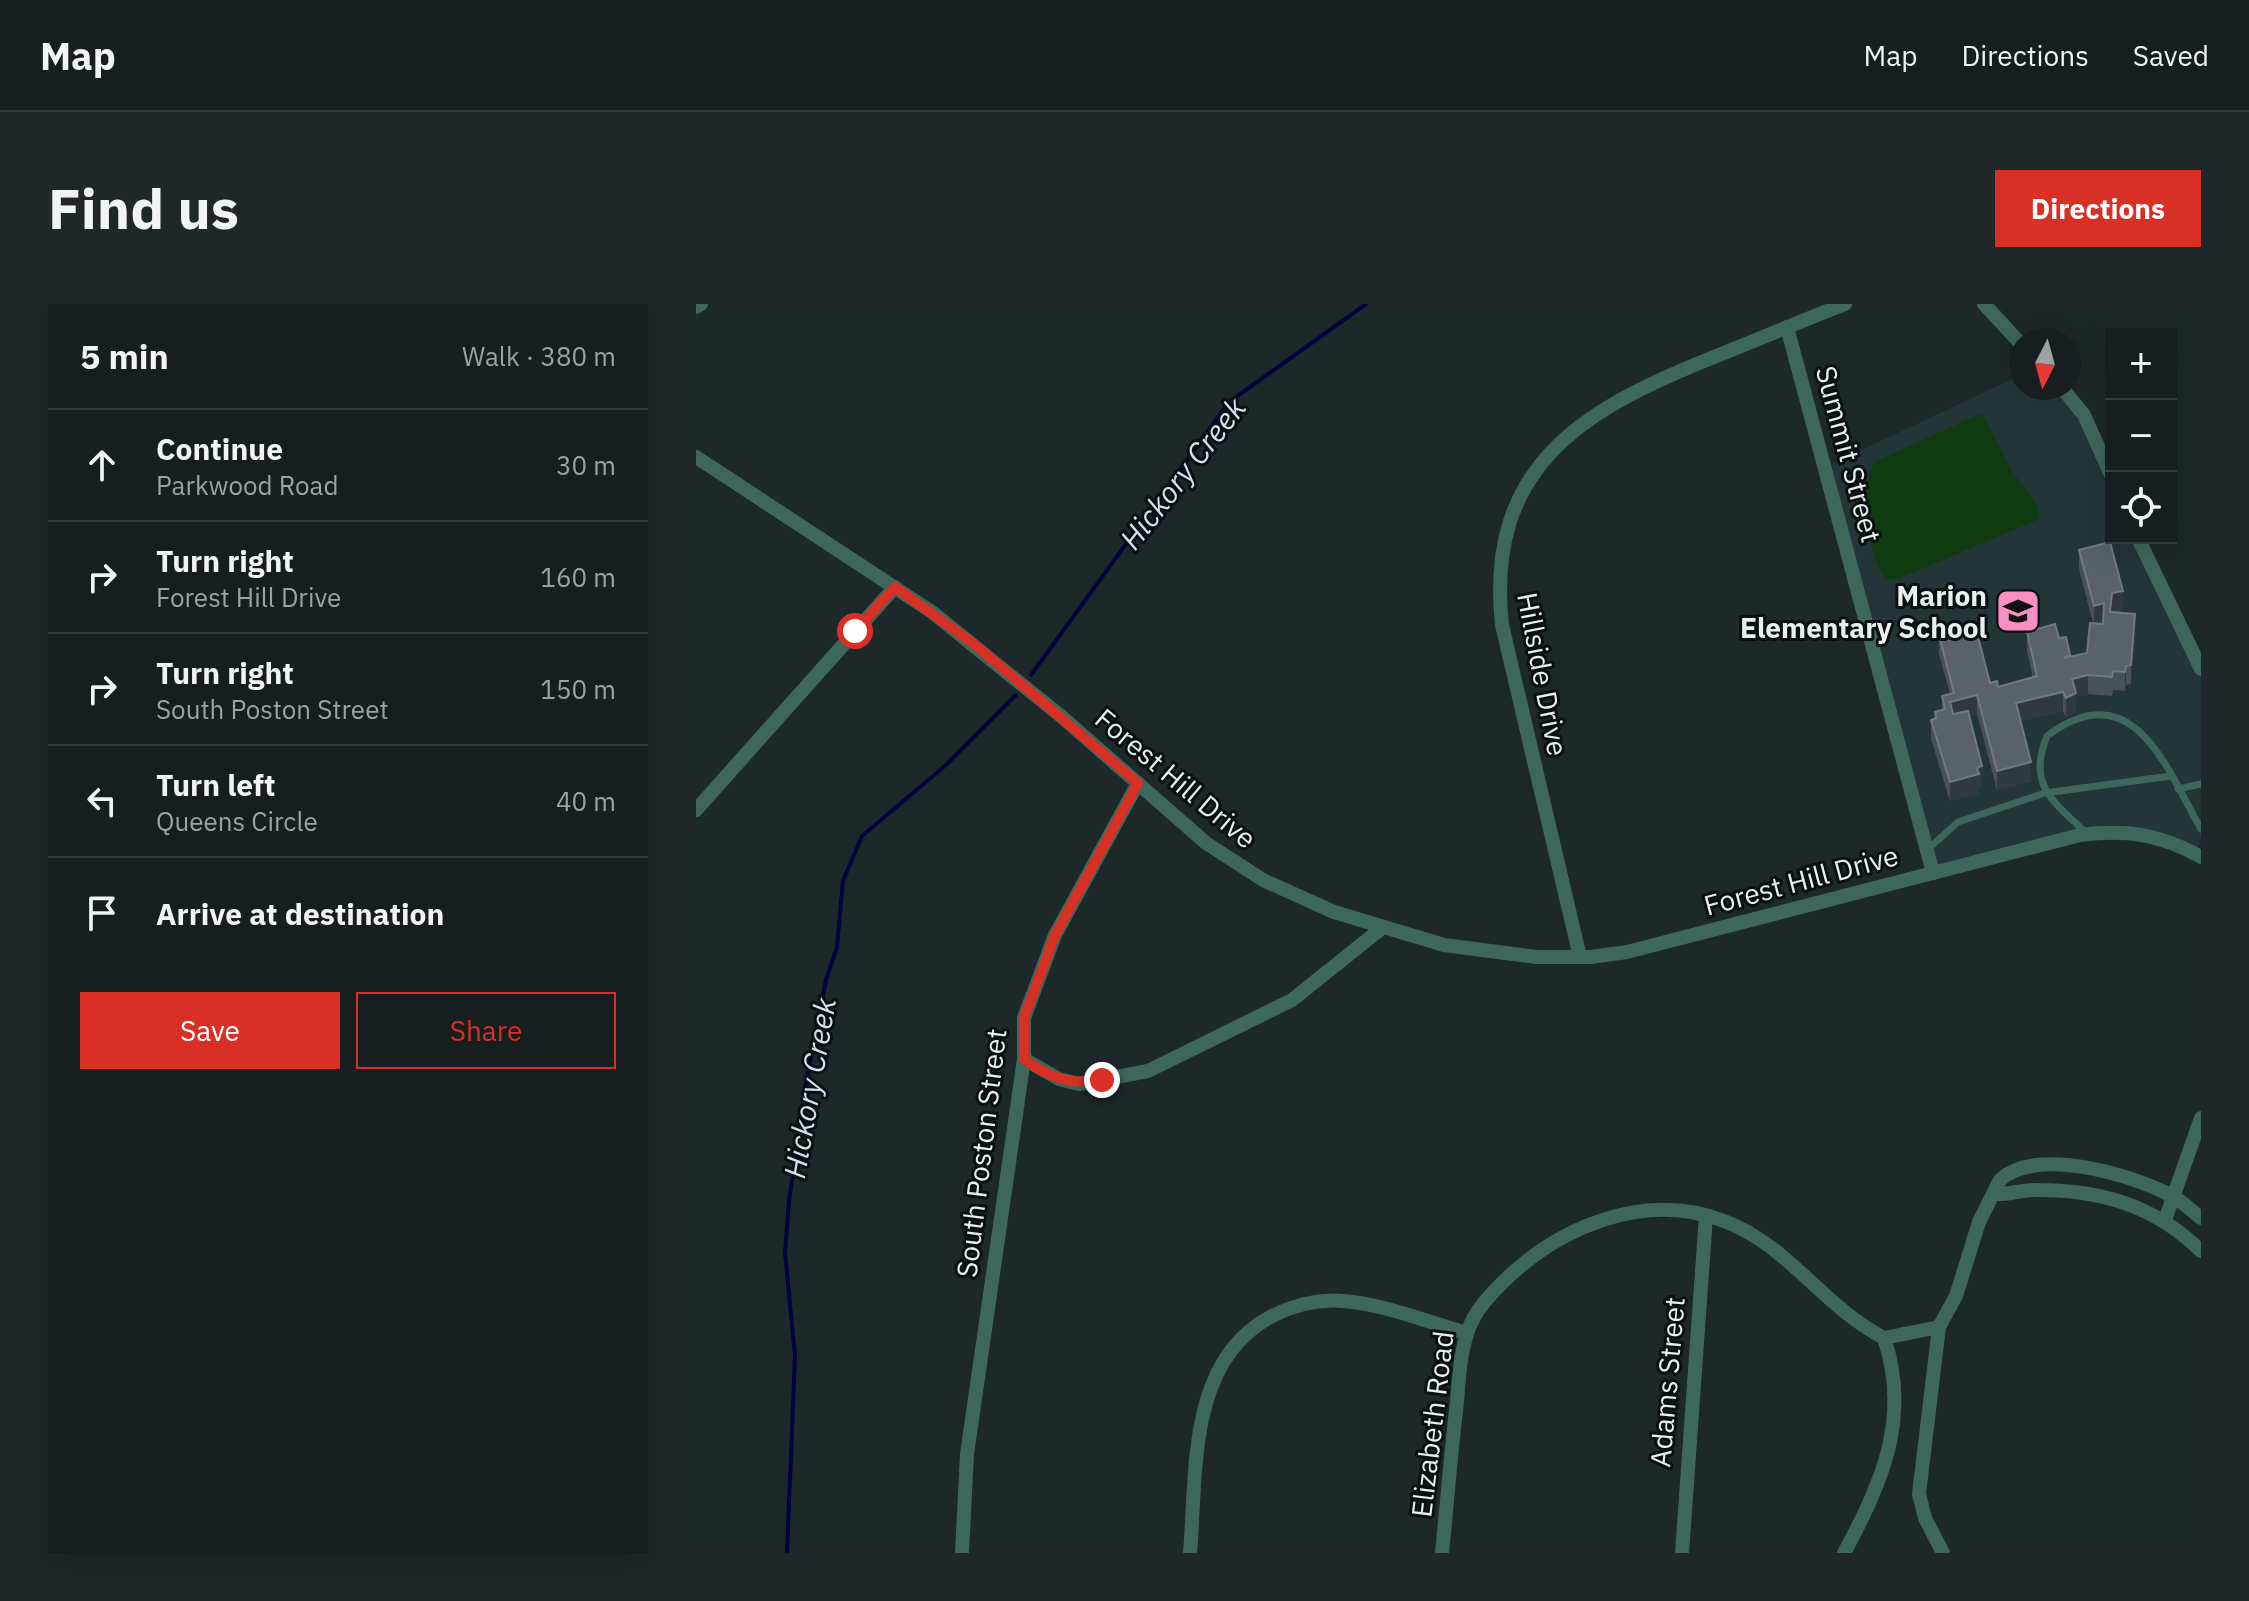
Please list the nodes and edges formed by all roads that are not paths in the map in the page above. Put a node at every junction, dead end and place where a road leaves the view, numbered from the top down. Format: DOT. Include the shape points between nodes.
graph roads {
  1 [pos="1845,304"];
  2 [pos="1984,304"];
  3 [pos="1787,327"];
  4 [pos="2009,331"];
  5 [pos="2072,400"];
  6 [pos="696,457"];
  7 [pos="2110,472"];
  8 [pos="2141,544"];
  9 [pos="895,587"];
  10 [pos="2201,669"];
  11 [pos="2171,776"];
  12 [pos="1138,783"];
  13 [pos="2201,784"];
  14 [pos="2178,789"];
  15 [pos="2045,793"];
  16 [pos="696,810"];
  17 [pos="2201,829"];
  18 [pos="2087,834"];
  19 [pos="2201,839"];
  20 [pos="1927,850"];
  21 [pos="2198,856"];
  22 [pos="1933,873"];
  23 [pos="1382,928"];
  24 [pos="1580,957"];
  25 [pos="1024,1059"];
  26 [pos="2201,1118"];
  27 [pos="1995,1194"];
  28 [pos="2173,1196"];
  29 [pos="1706,1216"];
  30 [pos="2165,1220"];
  31 [pos="2201,1221"];
  32 [pos="2186,1237"];
  33 [pos="2201,1251"];
  34 [pos="1939,1327"];
  35 [pos="1467,1333"];
  36 [pos="1884,1338"];
  37 [pos="962,1553"];
  38 [pos="1190,1553"];
  39 [pos="1442,1553"];
  40 [pos="1682,1553"];
  41 [pos="1844,1553"];
  42 [pos="1943,1553"];
  1 -- 3 [label="street, Hillside Drive"];
  2 -- 4 [label="street"];
  3 -- 20 [label="street, Summit Street"];
  3 -- 24 [label="street, Hillside Drive" via="1638,389 1574,428 1553,448 1511,520 1500,575 1502,625"];
  5 -- 7 [label="street"];
  6 -- 9 [label="street, Forest Hill Drive"];
  8 -- 10 [label="street"];
  9 -- 12 [label="street, Forest Hill Drive" via="974,644"];
  9 -- 16 [label="street"];
  11 -- 14 [label="lane"];
  11 -- 15 [label="lane"];
  11 -- 15 [label="lane" via="2132,723 2092,715 2047,736 2040,763"];
  12 -- 23 [label="street, Forest Hill Drive" via="1230,860 1298,897"];
  12 -- 25 [label="street, South Poston Street" via="1055,935 1024,1018"];
  13 -- 14 [label="lane"];
  14 -- 17 [label="lane"];
  15 -- 18 [label="lane"];
  15 -- 20 [label="lane" via="1958,822"];
  18 -- 21 [label="street, Forest Hill Drive" via="2146,832"];
  18 -- 22 [label="street, Forest Hill Drive"];
  19 -- 21 [label="street"];
  20 -- 22 [label="street, Summit Street"];
  22 -- 24 [label="street, Forest Hill Drive" via="1627,952"];
  23 -- 24 [label="street, Forest Hill Drive" via="1476,950"];
  23 -- 25 [label="street" via="1292,1000 1148,1071 1079,1084"];
  25 -- 37 [label="street, South Poston Street" via="967,1454"];
  26 -- 28 [label="street"];
  27 -- 28 [label="street" via="2005,1176 2062,1166 2105,1171"];
  27 -- 30 [label="street" via="2033,1189 2088,1192"];
  27 -- 34 [label="street"];
  28 -- 30 [label="street"];
  28 -- 31 [label="street"];
  29 -- 35 [label="street, Elizabeth Road" via="1640,1213 1577,1228 1516,1269 1482,1306"];
  29 -- 36 [label="street, Elizabeth Road" via="1764,1242"];
  29 -- 40 [label="street, Adams Street"];
  30 -- 32 [label="street"];
  31 -- 32 [label="street"];
  32 -- 33 [label="street"];
  34 -- 36 [label="street"];
  34 -- 42 [label="street" via="1919,1494"];
  35 -- 38 [label="street" via="1339,1301 1292,1308 1249,1331 1223,1360 1207,1395"];
  35 -- 39 [label="street, Elizabeth Road"];
  36 -- 41 [label="street" via="1893,1364 1896,1427"];
}
